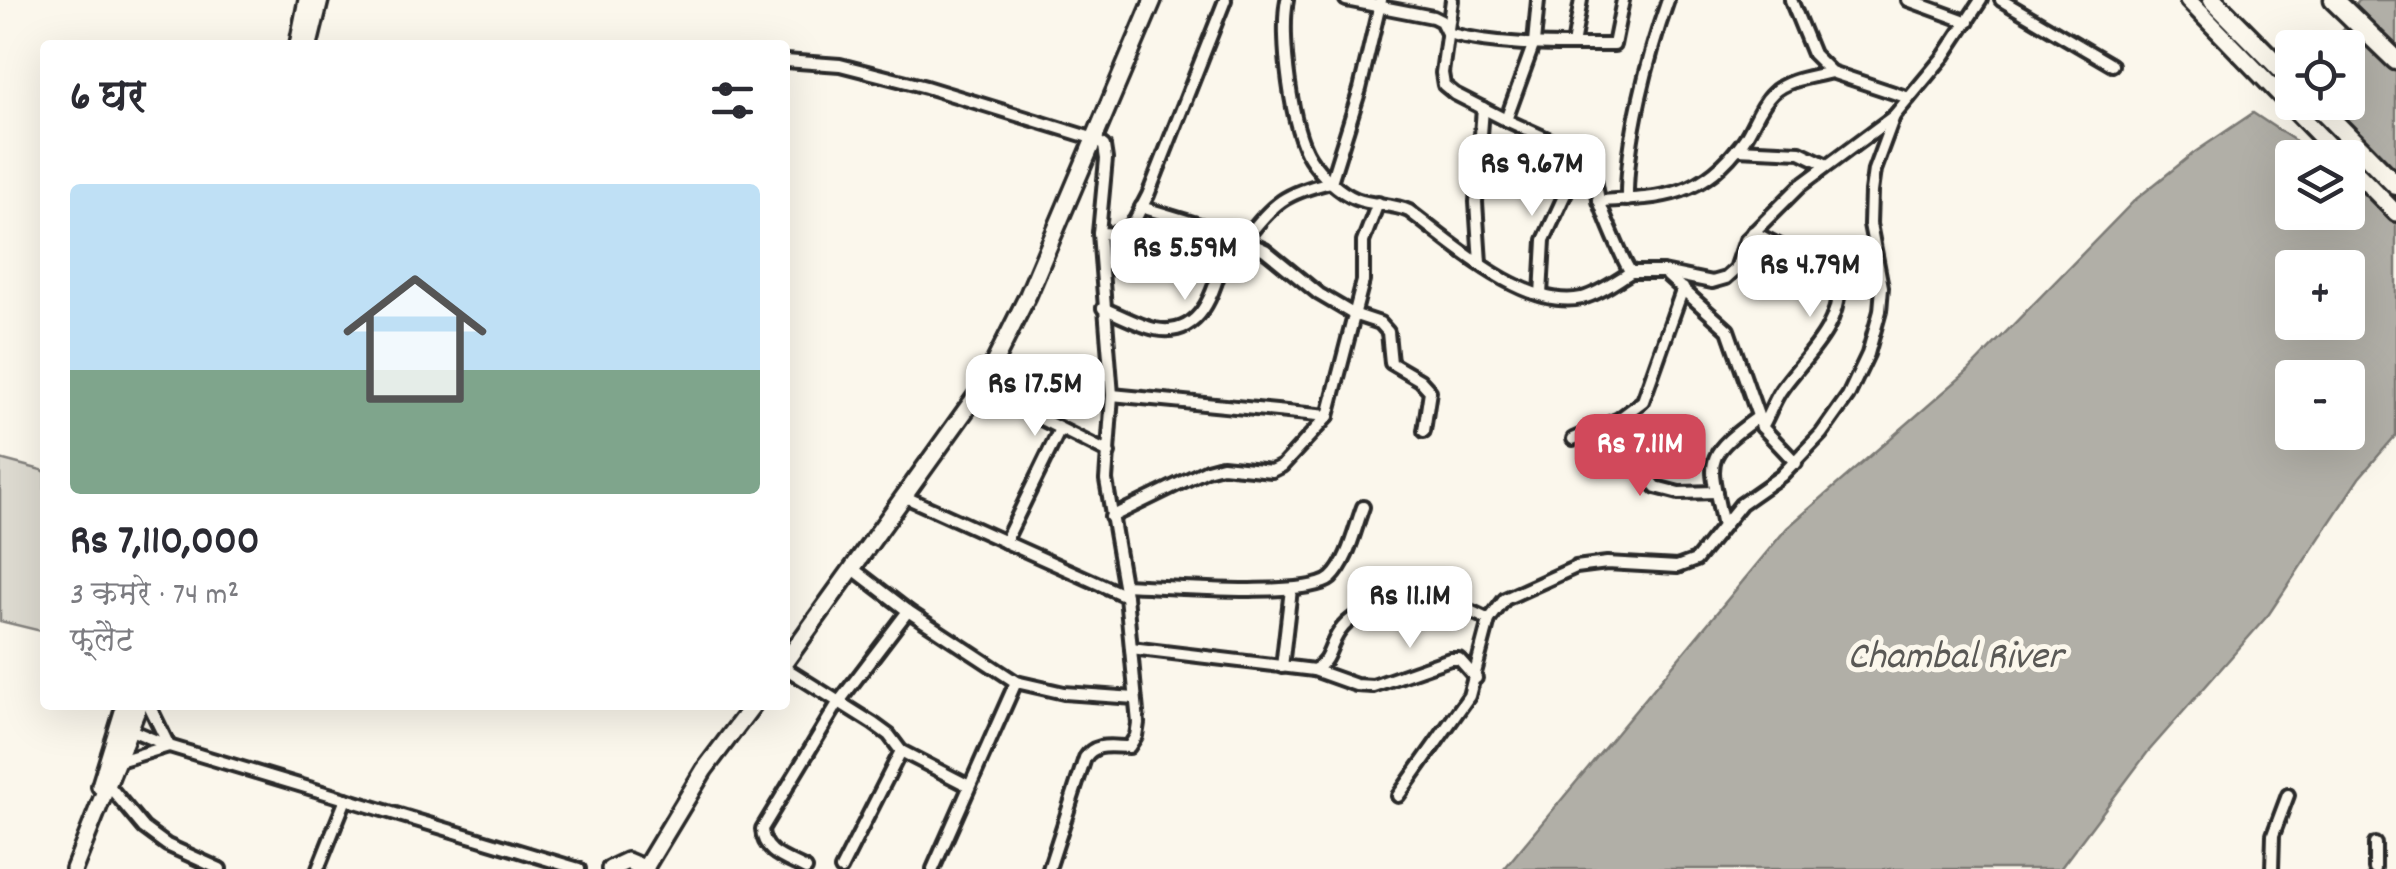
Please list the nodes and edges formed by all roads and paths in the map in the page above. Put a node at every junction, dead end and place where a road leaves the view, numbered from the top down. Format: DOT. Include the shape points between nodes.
graph roads {
  1 [pos="307,0"];
  2 [pos="320,0"];
  3 [pos="1154,0"];
  4 [pos="1226,0"];
  5 [pos="1286,0"];
  6 [pos="1346,0"];
  7 [pos="1452,0"];
  8 [pos="1538,0"];
  9 [pos="1581,0"];
  10 [pos="1623,0"];
  11 [pos="1668,0"];
  12 [pos="1792,0"];
  13 [pos="1908,0"];
  14 [pos="1981,0"];
  15 [pos="2001,0"];
  16 [pos="2188,0"];
  17 [pos="2213,0"];
  18 [pos="2334,0"];
  19 [pos="1381,4"];
  20 [pos="1968,22"];
  21 [pos="1447,33"];
  22 [pos="299,40"];
  23 [pos="310,40"];
  24 [pos="1534,43"];
  25 [pos="1573,45"];
  26 [pos="790,60"];
  27 [pos="2396,60"];
  28 [pos="2275,63"];
  29 [pos="2112,65"];
  30 [pos="1832,72"];
  31 [pos="1910,98"];
  32 [pos="1483,108"];
  33 [pos="1894,116"];
  34 [pos="1506,120"];
  35 [pos="2332,120"];
  36 [pos="1096,139"];
  37 [pos="2323,140"];
  38 [pos="1737,149"];
  39 [pos="1583,155"];
  40 [pos="1824,164"];
  41 [pos="2365,181"];
  42 [pos="1331,182"];
  43 [pos="2396,185"];
  44 [pos="1626,200"];
  45 [pos="1599,201"];
  46 [pos="1378,203"];
  47 [pos="1142,207"];
  48 [pos="2396,213"];
  49 [pos="1753,232"];
  50 [pos="1099,233"];
  51 [pos="1230,234"];
  52 [pos="1245,240"];
  53 [pos="1480,263"];
  54 [pos="1630,272"];
  55 [pos="1664,272"];
  56 [pos="1683,288"];
  57 [pos="1542,296"];
  58 [pos="1103,308"];
  59 [pos="1353,314"];
  60 [pos="981,389"];
  61 [pos="1112,396"];
  62 [pos="1328,416"];
  63 [pos="1760,422"];
  64 [pos="1606,424"];
  65 [pos="1060,429"];
  66 [pos="1424,432"];
  67 [pos="1573,439"];
  68 [pos="1109,452"];
  69 [pos="1796,463"];
  70 [pos="1716,492"];
  71 [pos="903,496"];
  72 [pos="1363,507"];
  73 [pos="1111,517"];
  74 [pos="1724,526"];
  75 [pos="1005,542"];
  76 [pos="852,568"];
  77 [pos="1291,588"];
  78 [pos="1124,590"];
  79 [pos="908,611"];
  80 [pos="1489,620"];
  81 [pos="1130,648"];
  82 [pos="790,658"];
  83 [pos="1282,667"];
  84 [pos="790,669"];
  85 [pos="1314,670"];
  86 [pos="1476,678"];
  87 [pos="1016,682"];
  88 [pos="1136,698"];
  89 [pos="838,704"];
  90 [pos="125,710"];
  91 [pos="136,710"];
  92 [pos="151,710"];
  93 [pos="749,710"];
  94 [pos="124,727"];
  95 [pos="169,746"];
  96 [pos="901,750"];
  97 [pos="119,761"];
  98 [pos="109,786"];
  99 [pos="969,786"];
  100 [pos="2288,795"];
  101 [pos="1398,796"];
  102 [pos="346,799"];
  103 [pos="96,814"];
  104 [pos="2375,844"];
  105 [pos="645,868"];
  106 [pos="74,869"];
  107 [pos="220,869"];
  108 [pos="318,869"];
  109 [pos="578,869"];
  110 [pos="610,869"];
  111 [pos="806,869"];
  112 [pos="841,869"];
  113 [pos="933,869"];
  114 [pos="1049,869"];
  115 [pos="2272,869"];
  116 [pos="2376,869"];
  1 -- 22 [label="street"];
  2 -- 23 [label="street"];
  3 -- 36 [label="street"];
  4 -- 47 [label="street"];
  5 -- 42 [label="street" via="1285,57 1303,142"];
  6 -- 19 [label="street"];
  7 -- 21 [label="street"];
  8 -- 24 [label="street"];
  9 -- 25 [label="street"];
  10 -- 25 [label="street" via="1614,45"];
  11 -- 44 [label="street" via="1628,158"];
  12 -- 30 [label="street" via="1813,54"];
  13 -- 20 [label="street"];
  14 -- 20 [label="street"];
  15 -- 29 [label="street"];
  16 -- 37 [label="street"];
  17 -- 28 [label="main road"];
  18 -- 27 [label="main road"];
  19 -- 21 [label="street" via="1433,17"];
  19 -- 42 [label="street"];
  20 -- 31 [label="street"];
  21 -- 24 [label="street"];
  21 -- 32 [label="street" via="1444,85"];
  24 -- 25 [label="street"];
  24 -- 34 [label="street"];
  26 -- 36 [label="street" via="840,65 926,87"];
  30 -- 31 [label="street"];
  30 -- 38 [label="street" via="1774,91"];
  31 -- 33 [label="street"];
  32 -- 34 [label="street"];
  32 -- 53 [label="street" via="1476,202"];
  33 -- 40 [label="street"];
  33 -- 69 [label="street" via="1870,192 1882,287 1876,327 1848,396"];
  34 -- 39 [label="street"];
  35 -- 43 [label="main road"];
  36 -- 50 [label="street" via="1106,160"];
  36 -- 60 [label="street"];
  38 -- 40 [label="street" via="1800,152"];
  38 -- 44 [label="street" via="1698,184 1658,199"];
  39 -- 45 [label="street" via="1596,172"];
  39 -- 57 [label="street" via="1544,240"];
  40 -- 49 [label="street"];
  41 -- 48 [label="street"];
  42 -- 46 [label="street" via="1356,199"];
  42 -- 52 [label="street" via="1282,198"];
  44 -- 45 [label="street"];
  45 -- 54 [label="street"];
  46 -- 53 [label="street" via="1408,212"];
  46 -- 59 [label="street" via="1363,242 1363,280"];
  47 -- 50 [label="street" via="1122,234"];
  47 -- 51 [label="street"];
  49 -- 55 [label="street" via="1726,278 1712,282"];
  49 -- 63 [label="street" via="1825,269 1839,286 1821,343"];
  50 -- 58 [label="street"];
  51 -- 52 [label="street"];
  51 -- 58 [label="street" via="1203,313 1191,326 1154,328"];
  52 -- 59 [label="street"];
  53 -- 57 [label="street"];
  54 -- 55 [label="street"];
  54 -- 57 [label="street" via="1581,298"];
  55 -- 56 [label="street"];
  56 -- 63 [label="street" via="1728,330"];
  56 -- 64 [label="street" via="1642,401"];
  58 -- 61 [label="street"];
  59 -- 62 [label="street"];
  59 -- 66 [label="street" via="1380,323 1388,332 1390,363 1430,390"];
  60 -- 65 [label="street"];
  60 -- 71 [label="street"];
  61 -- 62 [label="street"];
  61 -- 68 [label="street"];
  62 -- 73 [label="street" via="1272,471 1206,470"];
  63 -- 69 [label="street"];
  63 -- 70 [label="street" via="1716,451"];
  64 -- 67 [label="street"];
  64 -- 70 [label="street" via="1656,487 1679,494"];
  65 -- 68 [label="street"];
  65 -- 75 [label="street"];
  68 -- 73 [label="street"];
  69 -- 74 [label="street" via="1741,504"];
  70 -- 74 [label="street"];
  71 -- 75 [label="street"];
  71 -- 76 [label="street"];
  72 -- 77 [label="street" via="1336,574"];
  73 -- 78 [label="street"];
  74 -- 80 [label="street" via="1696,560 1677,567 1576,566 1504,599"];
  75 -- 78 [label="street"];
  76 -- 79 [label="street"];
  76 -- 82 [label="street"];
  77 -- 78 [label="street"];
  77 -- 83 [label="street"];
  78 -- 81 [label="street"];
  79 -- 87 [label="street"];
  79 -- 89 [label="street"];
  80 -- 85 [label="street" via="1444,601 1388,604 1339,631"];
  80 -- 86 [label="street"];
  81 -- 83 [label="street"];
  81 -- 88 [label="street"];
  83 -- 85 [label="street"];
  84 -- 89 [label="street"];
  85 -- 86 [label="street" via="1374,686 1450,658"];
  86 -- 101 [label="street" via="1459,714"];
  87 -- 88 [label="street"];
  87 -- 99 [label="street"];
  88 -- 114 [label="street" via="1138,723 1129,746 1100,746 1085,758"];
  89 -- 96 [label="street"];
  89 -- 111 [label="street" via="762,829 769,850"];
  90 -- 94 [label="street"];
  91 -- 94 [label="street"];
  92 -- 95 [label="street"];
  93 -- 105 [label="street"];
  94 -- 95 [label="street"];
  94 -- 97 [label="street"];
  94 -- 103 [label="street" via="101,781"];
  95 -- 97 [label="street"];
  95 -- 102 [label="street"];
  96 -- 99 [label="street"];
  96 -- 112 [label="street"];
  97 -- 98 [label="street"];
  98 -- 103 [label="street"];
  98 -- 107 [label="street" via="156,837"];
  99 -- 113 [label="street"];
  100 -- 115 [label="street" via="2273,834"];
  102 -- 108 [label="street"];
  102 -- 109 [label="street"];
  103 -- 106 [label="street"];
  104 -- 116 [label="street"];
  105 -- 110 [label="street" via="627,861"];
}
